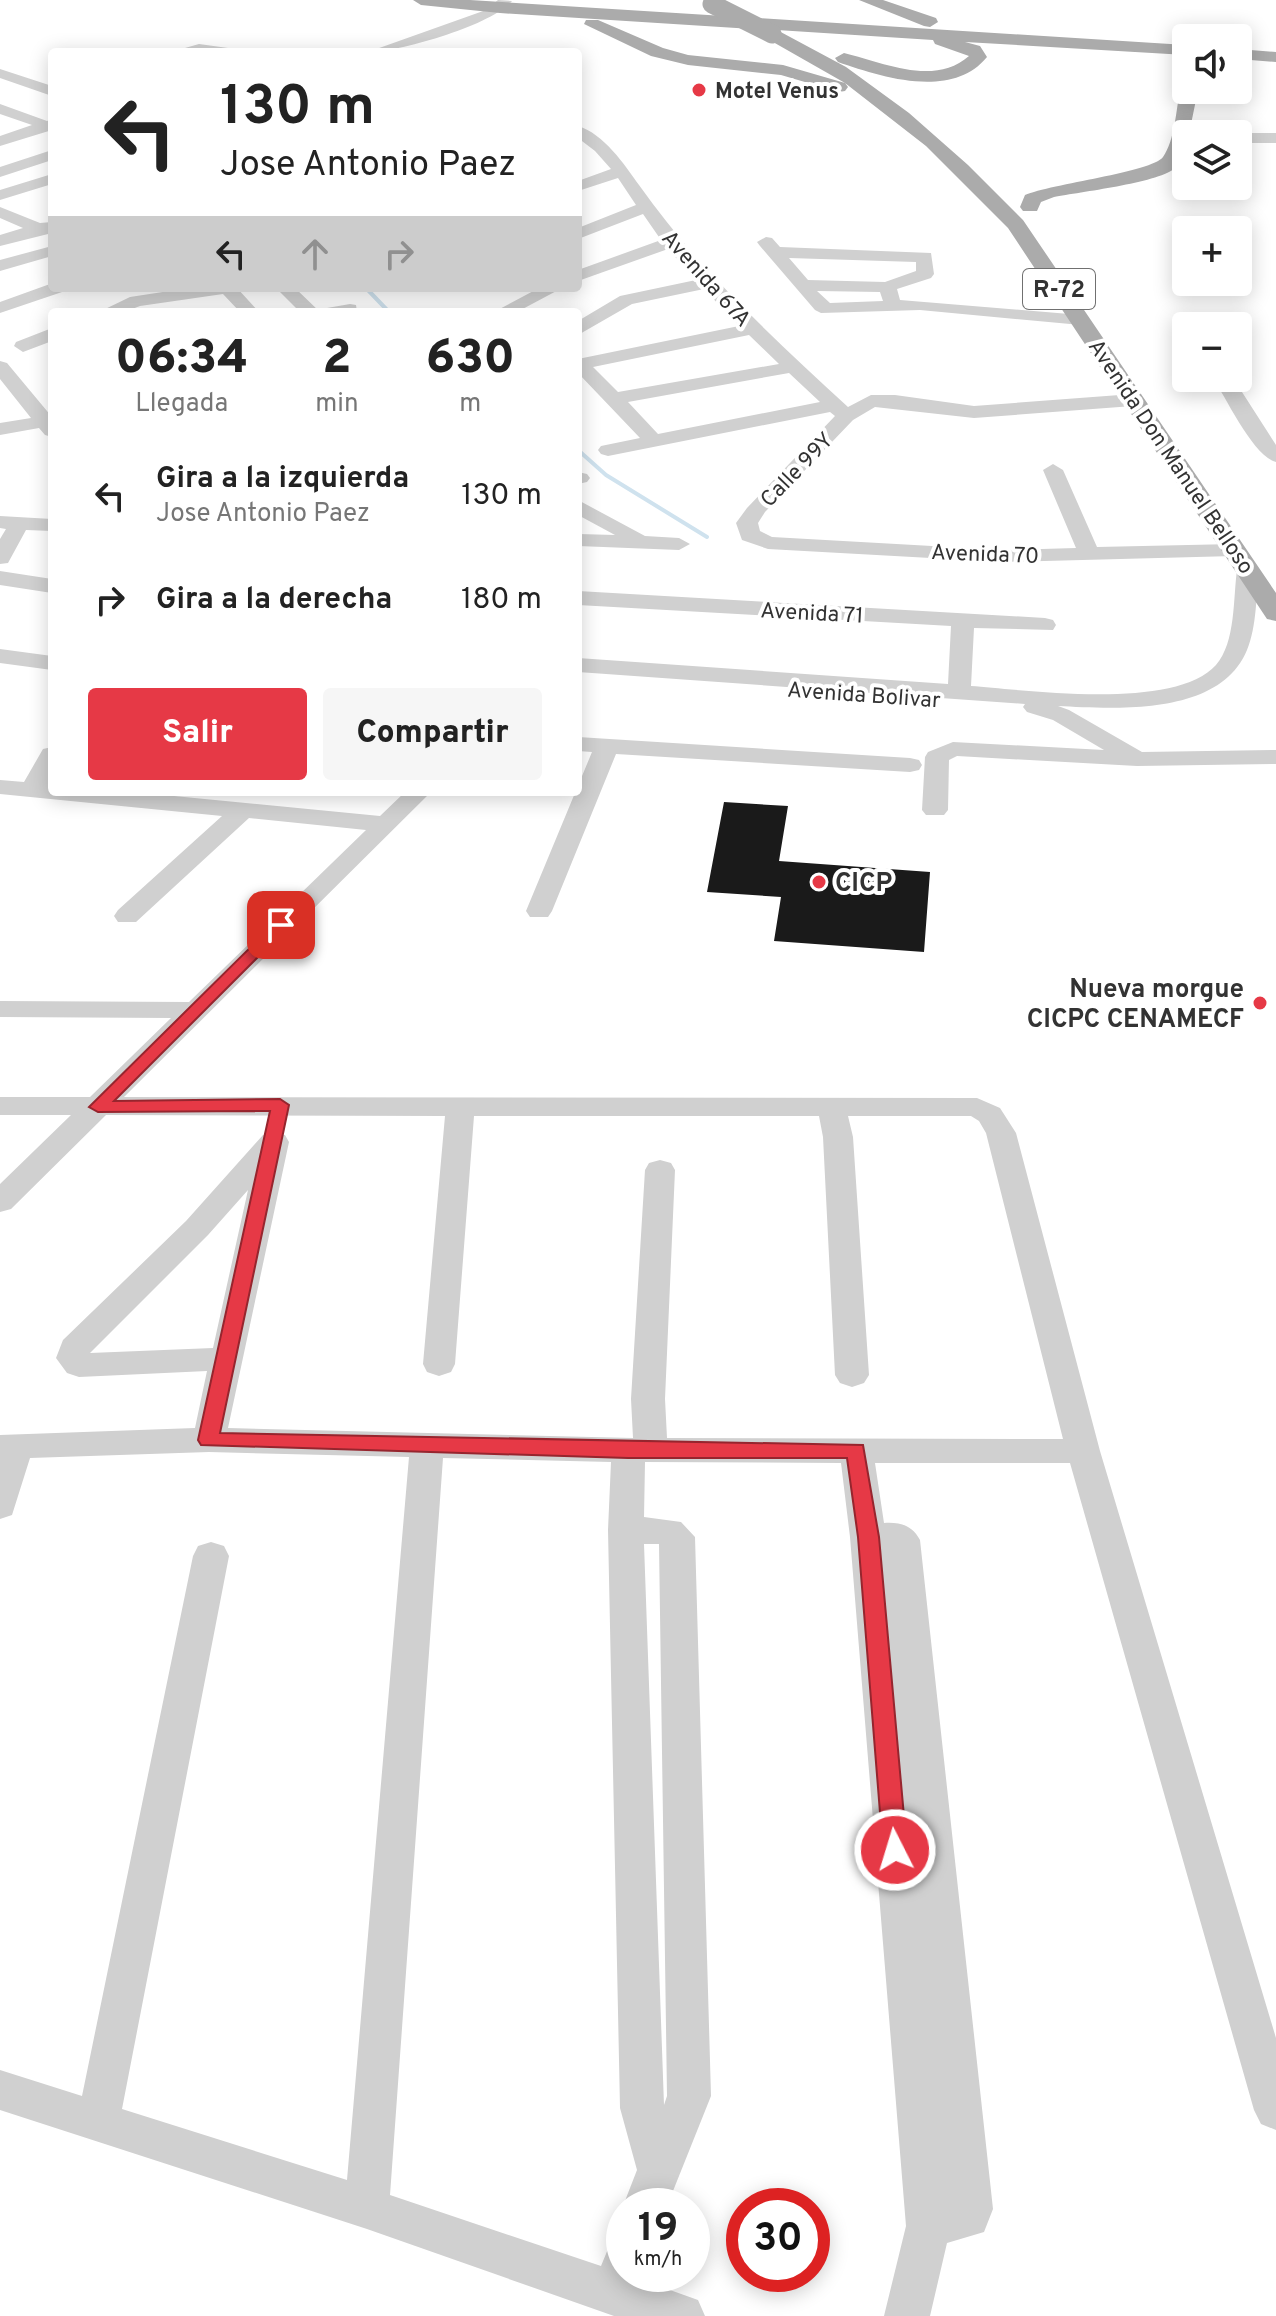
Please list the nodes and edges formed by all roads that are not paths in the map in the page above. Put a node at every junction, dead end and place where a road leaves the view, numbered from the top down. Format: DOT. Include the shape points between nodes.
graph roads {
  1 [pos="421,0"];
  2 [pos="566,0"];
  3 [pos="867,0"];
  4 [pos="443,2"];
  5 [pos="727,2"];
  6 [pos="498,3"];
  7 [pos="604,8"];
  8 [pos="842,10"];
  9 [pos="693,20"];
  10 [pos="963,29"];
  11 [pos="787,32"];
  12 [pos="892,33"];
  13 [pos="1172,43"];
  14 [pos="389,48"];
  15 [pos="1252,48"];
  16 [pos="1172,49"];
  17 [pos="1276,49"];
  18 [pos="1252,55"];
  19 [pos="1276,57"];
  20 [pos="844,58"];
  21 [pos="0,73"];
  22 [pos="48,90"];
  23 [pos="0,109"];
  24 [pos="890,109"];
  25 [pos="48,124"];
  26 [pos="48,126"];
  27 [pos="582,138"];
  28 [pos="1252,138"];
  29 [pos="1276,138"];
  30 [pos="0,141"];
  31 [pos="966,144"];
  32 [pos="48,156"];
  33 [pos="1172,157"];
  34 [pos="621,171"];
  35 [pos="0,172"];
  36 [pos="48,180"];
  37 [pos="1010,184"];
  38 [pos="582,185"];
  39 [pos="0,195"];
  40 [pos="29,206"];
  41 [pos="645,207"];
  42 [pos="3,213"];
  43 [pos="45,225"];
  44 [pos="582,232"];
  45 [pos="0,238"];
  46 [pos="671,242"];
  47 [pos="48,252"];
  48 [pos="0,266"];
  49 [pos="582,275"];
  50 [pos="711,282"];
  51 [pos="805,285"];
  52 [pos="888,287"];
  53 [pos="48,291"];
  54 [pos="198,292"];
  55 [pos="231,292"];
  56 [pos="289,292"];
  57 [pos="545,292"];
  58 [pos="1061,292"];
  59 [pos="169,296"];
  60 [pos="893,307"];
  61 [pos="0,308"];
  62 [pos="120,308"];
  63 [pos="186,308"];
  64 [pos="246,308"];
  65 [pos="307,308"];
  66 [pos="511,308"];
  67 [pos="1015,311"];
  68 [pos="1081,320"];
  69 [pos="582,327"];
  70 [pos="753,329"];
  71 [pos="48,336"];
  72 [pos="23,346"];
  73 [pos="582,364"];
  74 [pos="582,366"];
  75 [pos="793,367"];
  76 [pos="3,378"];
  77 [pos="1232,392"];
  78 [pos="614,399"];
  79 [pos="1133,400"];
  80 [pos="840,410"];
  81 [pos="48,426"];
  82 [pos="0,429"];
  83 [pos="654,441"];
  84 [pos="608,450"];
  85 [pos="1276,456"];
  86 [pos="1053,470"];
  87 [pos="1224,497"];
  88 [pos="582,508"];
  89 [pos="9,523"];
  90 [pos="747,523"];
  91 [pos="48,525"];
  92 [pos="582,540"];
  93 [pos="644,543"];
  94 [pos="679,544"];
  95 [pos="1234,550"];
  96 [pos="1089,554"];
  97 [pos="0,558"];
  98 [pos="1248,570"];
  99 [pos="1276,575"];
  100 [pos="0,578"];
  101 [pos="48,585"];
  102 [pos="582,598"];
  103 [pos="1276,613"];
  104 [pos="963,621"];
  105 [pos="1045,625"];
  106 [pos="0,656"];
  107 [pos="48,662"];
  108 [pos="582,665"];
  109 [pos="582,676"];
  110 [pos="959,692"];
  111 [pos="1052,699"];
  112 [pos="582,744"];
  113 [pos="607,746"];
  114 [pos="1276,757"];
  115 [pos="1137,759"];
  116 [pos="1169,759"];
  117 [pos="910,765"];
  118 [pos="0,787"];
  119 [pos="47,791"];
  120 [pos="99,796"];
  121 [pos="415,796"];
  122 [pos="243,810"];
  123 [pos="935,810"];
  124 [pos="384,824"];
  125 [pos="539,911"];
  126 [pos="127,916"];
  127 [pos="0,1009"];
  128 [pos="194,1010"];
  129 [pos="280,1105"];
  130 [pos="0,1106"];
  131 [pos="98,1107"];
  132 [pos="461,1108"];
  133 [pos="832,1109"];
  134 [pos="274,1142"];
  135 [pos="660,1170"];
  136 [pos="0,1202"];
  137 [pos="225,1359"];
  138 [pos="439,1364"];
  139 [pos="852,1375"];
  140 [pos="209,1440"];
  141 [pos="427,1445"];
  142 [pos="8,1447"];
  143 [pos="639,1450"];
  144 [pos="856,1450"];
  145 [pos="1083,1451"];
  146 [pos="0,1506"];
  147 [pos="211,1556"];
  148 [pos="0,2090"];
  149 [pos="1276,2110"];
  150 [pos="98,2123"];
  151 [pos="652,2188"];
  152 [pos="367,2208"];
  153 [pos="606,2275"];
  154 [pos="641,2292"];
  155 [pos="682,2316"];
  156 [pos="907,2316"];
  1 -- 4 [label="main road"];
  2 -- 7 [label="main road"];
  3 -- 10 [label="main road" via="896,13"];
  4 -- 6 [label="main road"];
  5 -- 11 [label="main road, Avenida Don Manuel Belloso / R-72"];
  5 -- 11 [label="main road, Avenida Don Manuel Belloso / R-72, bridge"];
  6 -- 7 [label="main road"];
  6 -- 9 [label="main road"];
  6 -- 14 [label="street" via="425,38"];
  6 -- 24 [label="main road" via="609,29 688,60 783,70"];
  7 -- 11 [label="main road"];
  8 -- 11 [label="main road"];
  9 -- 11 [label="main road" via="658,26 649,33 653,43 673,53 746,61 784,54"];
  9 -- 12 [label="main road"];
  10 -- 11 [label="main road"];
  10 -- 13 [label="main road"];
  11 -- 20 [label="main road, Avenida Don Manuel Belloso / R-72"];
  11 -- 24 [label="main road, Avenida Don Manuel Belloso / R-72"];
  12 -- 16 [label="main road"];
  12 -- 20 [label="main road" via="957,43 978,57 960,70 916,75 888,73"];
  15 -- 17 [label="main road"];
  18 -- 19 [label="main road"];
  20 -- 31 [label="main road, Avenida Don Manuel Belloso / R-72"];
  21 -- 22 [label="street"];
  23 -- 25 [label="street"];
  24 -- 58 [label="main road, Avenida Don Manuel Belloso / R-72" via="967,173 1006,214"];
  26 -- 30 [label="street"];
  27 -- 34 [label="street, Avenida 67A"];
  28 -- 29 [label="street"];
  32 -- 35 [label="street"];
  33 -- 37 [label="main road" via="1167,165 1145,173 1049,192 1032,199 1036,213"];
  34 -- 38 [label="street"];
  34 -- 41 [label="street, Avenida 67A"];
  36 -- 39 [label="street"];
  40 -- 42 [label="street"];
  41 -- 44 [label="street"];
  41 -- 46 [label="street, Avenida 67A"];
  42 -- 43 [label="street"];
  43 -- 45 [label="street"];
  46 -- 49 [label="street"];
  46 -- 50 [label="street, Avenida 67A"];
  47 -- 48 [label="street"];
  50 -- 69 [label="street" via="626,300"];
  50 -- 70 [label="street, Avenida 67A"];
  51 -- 52 [label="street"];
  51 -- 52 [label="street" via="771,247 925,257 925,274"];
  51 -- 60 [label="street" via="827,309"];
  52 -- 60 [label="street"];
  53 -- 61 [label="street"];
  54 -- 59 [label="street"];
  55 -- 64 [label="street"];
  56 -- 65 [label="street"];
  57 -- 66 [label="street"];
  58 -- 67 [label="street"];
  58 -- 68 [label="main road, Avenida Don Manuel Belloso / R-72"];
  59 -- 62 [label="street"];
  59 -- 63 [label="street"];
  60 -- 67 [label="street"];
  67 -- 68 [label="street"];
  68 -- 79 [label="main road, Avenida Don Manuel Belloso / R-72"];
  70 -- 73 [label="street"];
  70 -- 75 [label="street, Avenida 67A"];
  71 -- 72 [label="street"];
  74 -- 78 [label="street"];
  75 -- 78 [label="street"];
  75 -- 80 [label="street, Avenida 67A"];
  76 -- 81 [label="street"];
  77 -- 85 [label="street"];
  78 -- 83 [label="street"];
  79 -- 80 [label="street" via="974,412 880,400"];
  79 -- 95 [label="main road, Avenida Don Manuel Belloso / R-72"];
  80 -- 83 [label="street"];
  80 -- 90 [label="street, Calle 99Y"];
  81 -- 82 [label="street"];
  83 -- 84 [label="street"];
  86 -- 96 [label="street"];
  87 -- 99 [label="main road, Avenida Don Manuel Belloso"];
  88 -- 93 [label="street"];
  89 -- 91 [label="street"];
  89 -- 97 [label="street"];
  90 -- 96 [label="street, Avenida 70" via="750,535 768,543 1003,556"];
  92 -- 93 [label="street"];
  93 -- 94 [label="street"];
  95 -- 96 [label="street, Avenida 70"];
  95 -- 98 [label="main road, Avenida Don Manuel Belloso / R-72"];
  98 -- 103 [label="main road, Avenida Don Manuel Belloso / R-72"];
  98 -- 111 [label="street" via="1236,651 1226,668 1205,683 1162,697"];
  100 -- 101 [label="street"];
  102 -- 104 [label="street, Avenida 71"];
  104 -- 105 [label="street, Avenida 71"];
  104 -- 110 [label="street"];
  106 -- 107 [label="street"];
  108 -- 110 [label="street"];
  109 -- 115 [label="street, Avenida Bolivar" via="1032,706 1061,715"];
  110 -- 111 [label="street"];
  111 -- 116 [label="street"];
  112 -- 113 [label="street"];
  113 -- 117 [label="street"];
  113 -- 125 [label="street"];
  114 -- 116 [label="street"];
  115 -- 116 [label="street"];
  115 -- 123 [label="street" via="953,749 937,757"];
  118 -- 119 [label="street"];
  120 -- 122 [label="street"];
  121 -- 124 [label="street"];
  122 -- 124 [label="street"];
  122 -- 126 [label="street"];
  124 -- 128 [label="street"];
  127 -- 128 [label="street"];
  128 -- 131 [label="street"];
  129 -- 131 [label="street"];
  129 -- 132 [label="street"];
  129 -- 134 [label="street"];
  130 -- 131 [label="street"];
  131 -- 136 [label="street"];
  132 -- 133 [label="street"];
  132 -- 138 [label="street"];
  133 -- 139 [label="street"];
  133 -- 145 [label="street" via="977,1107 990,1115 1001,1133"];
  134 -- 137 [label="street"];
  134 -- 137 [label="street" via="197,1228 75,1348 72,1358 79,1365"];
  135 -- 143 [label="street" via="648,1399"];
  137 -- 140 [label="street"];
  140 -- 141 [label="street"];
  140 -- 142 [label="street"];
  141 -- 143 [label="street"];
  141 -- 152 [label="street"];
  142 -- 146 [label="street"];
  143 -- 144 [label="street"];
  143 -- 151 [label="street" via="626,1530 669,1531 677,1537 689,2096"];
  144 -- 145 [label="street"];
  144 -- 156 [label="street" via="928,2226"];
  145 -- 149 [label="street"];
  147 -- 150 [label="street"];
  148 -- 150 [label="street"];
  150 -- 152 [label="street"];
  152 -- 153 [label="street"];
  154 -- 155 [label="street"];
}
